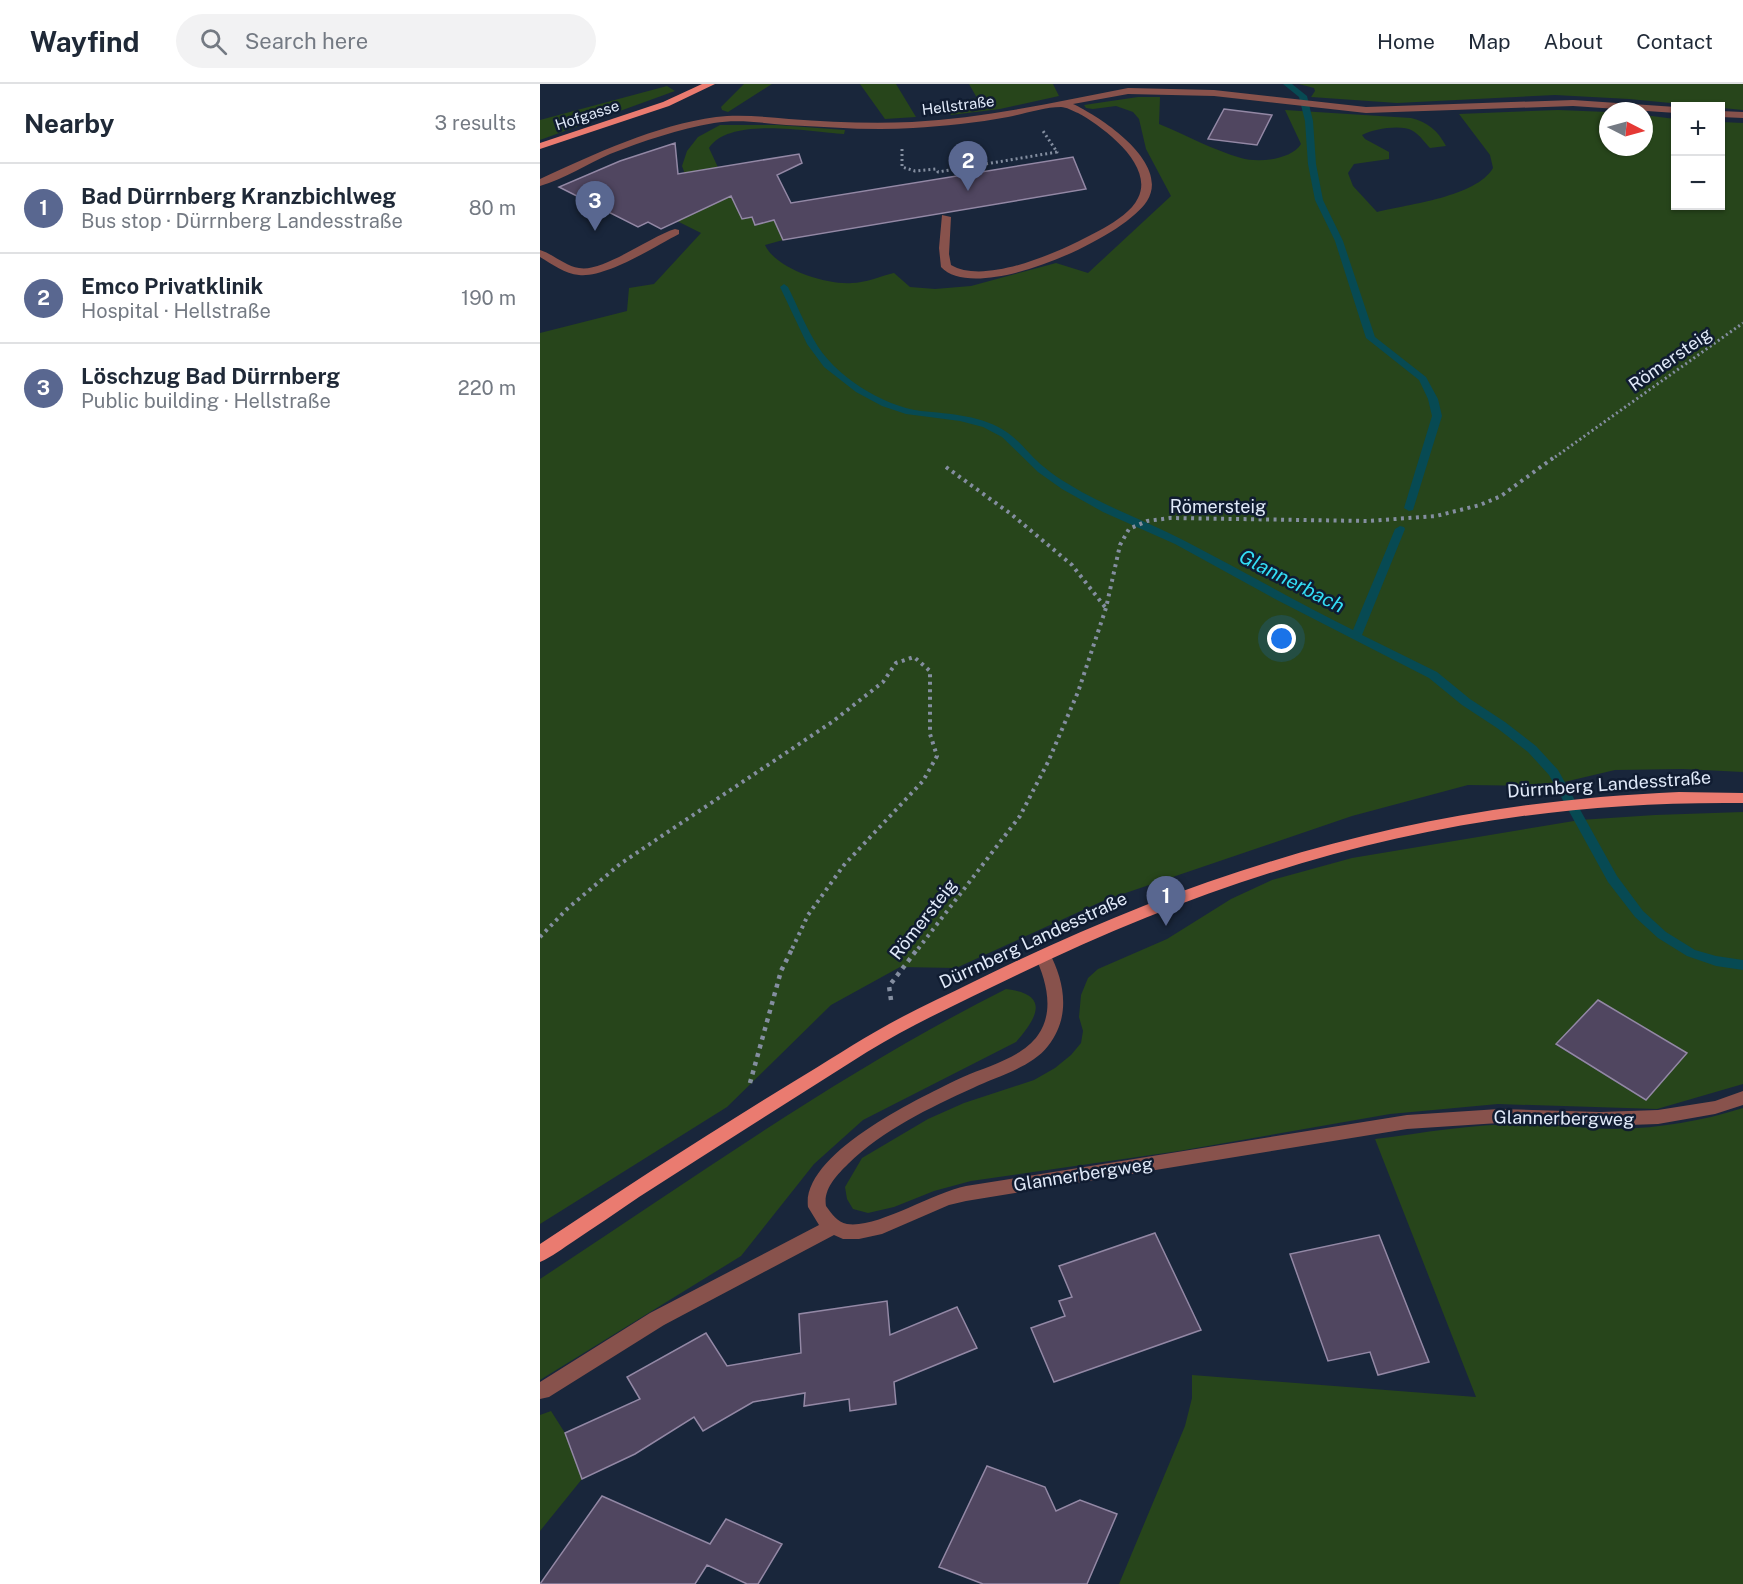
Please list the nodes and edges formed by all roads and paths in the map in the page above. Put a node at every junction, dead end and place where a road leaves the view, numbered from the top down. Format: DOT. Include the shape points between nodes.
graph roads {
  1 [pos="710,84"];
  2 [pos="1062,103"];
  3 [pos="1671,110"];
  4 [pos="1725,114"];
  5 [pos="1743,115"];
  6 [pos="902,145"];
  7 [pos="540,146"];
  8 [pos="1053,147"];
  9 [pos="948,164"];
  10 [pos="951,170"];
  11 [pos="540,183"];
  12 [pos="946,217"];
  13 [pos="675,232"];
  14 [pos="540,253"];
  15 [pos="1743,323"];
  16 [pos="946,467"];
  17 [pos="1106,608"];
  18 [pos="1743,798"];
  19 [pos="540,937"];
  20 [pos="1043,956"];
  21 [pos="896,1028"];
  22 [pos="1743,1098"];
  23 [pos="739,1124"];
  24 [pos="834,1226"];
  25 [pos="540,1254"];
  26 [pos="542,1391"];
  1 -- 7 [label="main road, Hofgasse" via="666,104"];
  2 -- 3 [label="street, Hellstraße" via="1118,92 1165,90 1366,110 1574,103"];
  2 -- 11 [label="street, Hellstraße" via="982,118 891,127 716,120 607,152"];
  2 -- 12 [label="street" via="1105,125 1141,166 1146,185 1142,200 1126,216 1056,255 977,275 953,272 946,267 942,245"];
  4 -- 5 [label="street"];
  6 -- 10 [label="path" via="902,167 906,170"];
  8 -- 10 [label="path" via="1057,153"];
  9 -- 10 [label="path"];
  13 -- 14 [label="street" via="588,272 571,269"];
  15 -- 17 [label="path, Römersteig" via="1485,504 1441,517 1378,521 1170,518 1147,521 1129,529 1120,545"];
  16 -- 17 [label="path" via="1072,565"];
  17 -- 21 [label="path, Römersteig" via="1078,692 1020,816 889,986"];
  18 -- 20 [label="main road, Dürrnberg Landesstraße" via="1563,804 1435,824 1342,845 1237,876"];
  19 -- 23 [label="path" via="620,864 832,722 883,682 896,663 914,657 930,671 930,734 938,756 923,781 844,865 808,915 781,971"];
  20 -- 21 [label="main road, Dürrnberg Landesstraße"];
  20 -- 24 [label="street" via="1052,973 1056,1000 1052,1026 1042,1042 1021,1058 928,1102 845,1155 817,1191 816,1206 824,1221"];
  21 -- 23 [label="main road, Dürrnberg Landesstraße"];
  22 -- 24 [label="street, Glannerbergweg" via="1679,1117 1631,1120 1476,1116 1407,1122 970,1193 940,1200 883,1228 858,1232"];
  23 -- 25 [label="main road, Dürrnberg Landesstraße"];
  24 -- 26 [label="street" via="657,1319"];
}
